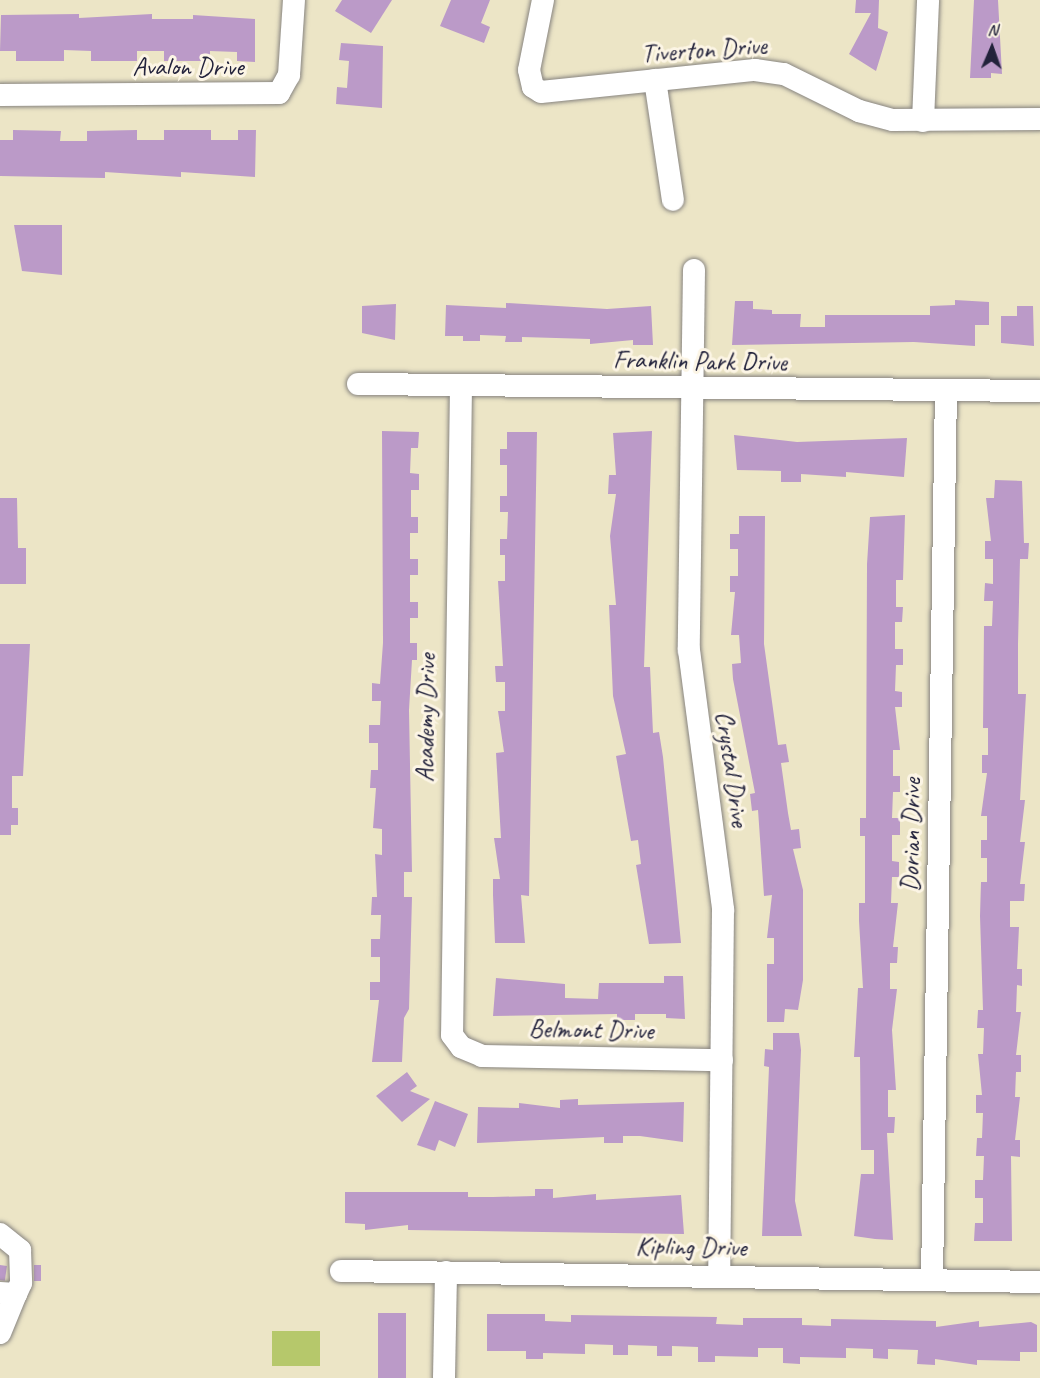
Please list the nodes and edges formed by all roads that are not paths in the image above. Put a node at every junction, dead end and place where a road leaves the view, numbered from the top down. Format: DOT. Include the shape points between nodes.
graph roads {
  1 [pos="294,0"];
  2 [pos="543,0"];
  3 [pos="927,0"];
  4 [pos="655,80"];
  5 [pos="0,95"];
  6 [pos="1040,119"];
  7 [pos="923,121"];
  8 [pos="673,200"];
  9 [pos="694,270"];
  10 [pos="358,384"];
  11 [pos="461,386"];
  12 [pos="692,390"];
  13 [pos="1040,391"];
  14 [pos="946,392"];
  15 [pos="461,1047"];
  16 [pos="722,1060"];
  17 [pos="0,1234"];
  18 [pos="341,1271"];
  19 [pos="446,1272"];
  20 [pos="719,1276"];
  21 [pos="932,1280"];
  22 [pos="1040,1282"];
  23 [pos="8,1293"];
  24 [pos="0,1333"];
  25 [pos="444,1378"];
  1 -- 5 [label="street, Avalon Drive" via="289,75 279,93"];
  2 -- 4 [label="street, Tiverton Drive" via="529,70 541,92"];
  3 -- 7 [label="street"];
  4 -- 7 [label="street, Tiverton Drive" via="767,71 876,117"];
  4 -- 8 [label="street"];
  6 -- 7 [label="street, Tiverton Drive"];
  9 -- 12 [label="street, Crystal Drive"];
  10 -- 11 [label="street, Franklin Park Drive"];
  11 -- 12 [label="street, Franklin Park Drive"];
  11 -- 15 [label="street, Academy Drive" via="450,1014 452,1035"];
  12 -- 14 [label="street, Franklin Park Drive"];
  12 -- 16 [label="street, Crystal Drive" via="689,650 723,910"];
  13 -- 14 [label="street, Franklin Park Drive"];
  14 -- 21 [label="street, Dorian Drive"];
  15 -- 16 [label="street, Belmont Drive" via="482,1056"];
  16 -- 20 [label="street, Crystal Drive"];
  17 -- 23 [label="street" via="20,1250 21,1283"];
  18 -- 19 [label="street, Kipling Drive"];
  19 -- 20 [label="street, Kipling Drive"];
  19 -- 25 [label="street"];
  20 -- 21 [label="street, Kipling Drive"];
  21 -- 22 [label="street, Kipling Drive"];
  23 -- 24 [label="street"];
}
